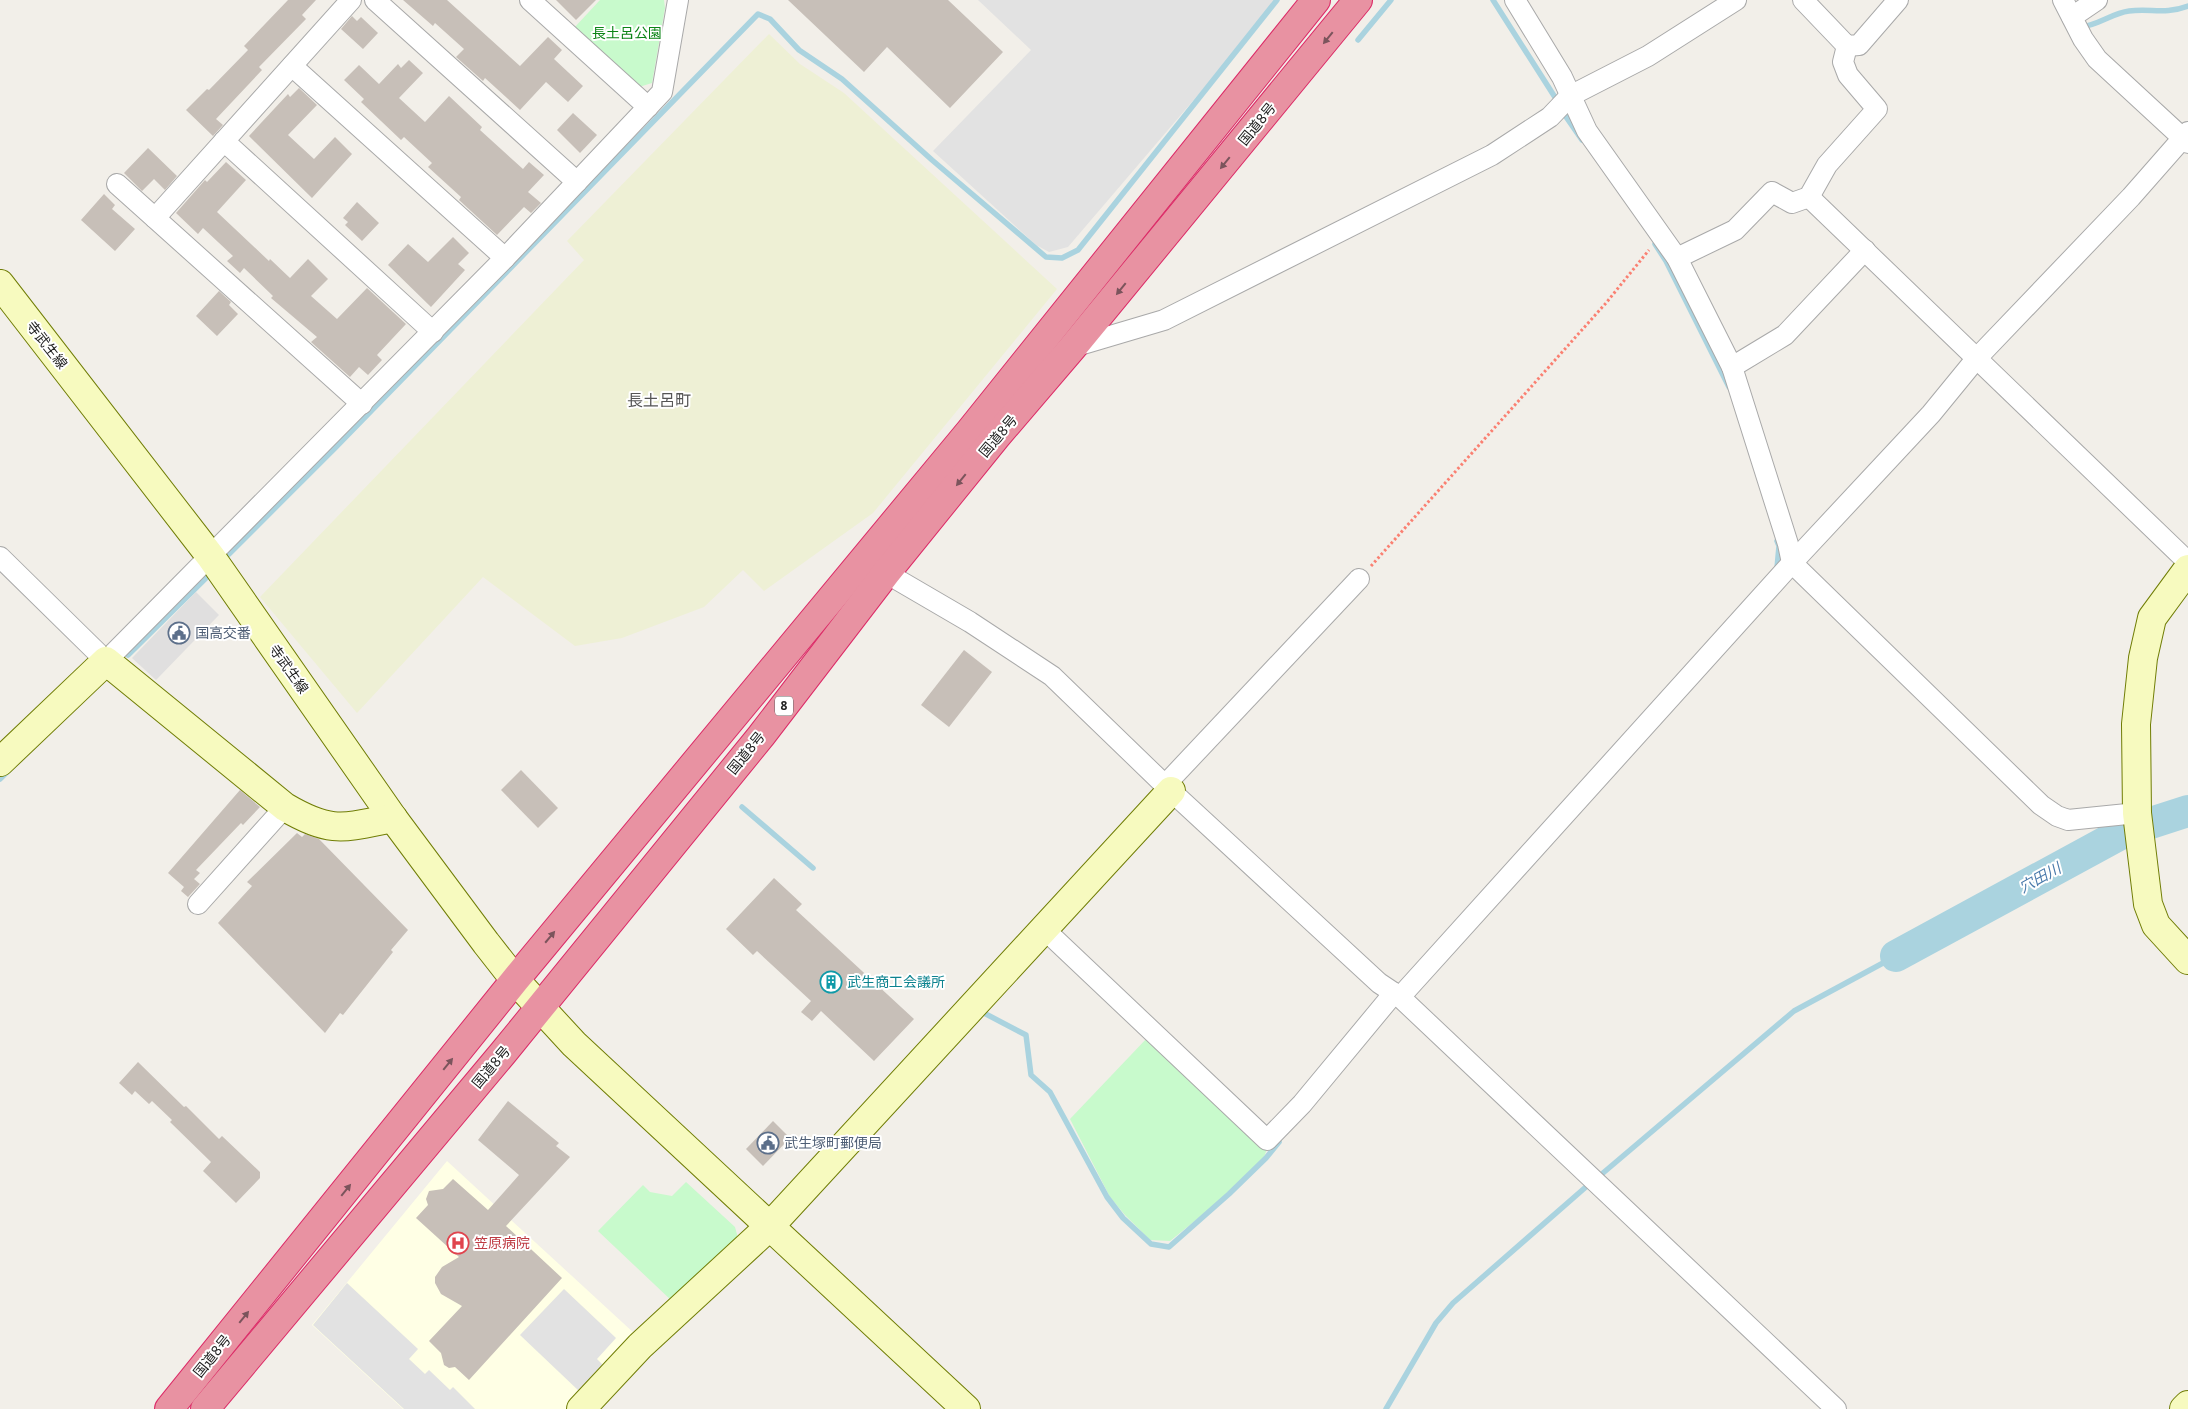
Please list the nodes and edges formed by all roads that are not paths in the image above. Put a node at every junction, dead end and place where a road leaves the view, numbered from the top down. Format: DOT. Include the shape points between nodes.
graph roads {
  1 [pos="351,0"];
  2 [pos="375,0"];
  3 [pos="530,0"];
  4 [pos="678,0"];
  5 [pos="1316,0"];
  6 [pos="1358,0"];
  7 [pos="1516,0"];
  8 [pos="1736,0"];
  9 [pos="1803,0"];
  10 [pos="1898,0"];
  11 [pos="2097,0"];
  12 [pos="2067,8"];
  13 [pos="1847,46"];
  14 [pos="292,66"];
  15 [pos="1570,96"];
  16 [pos="648,107"];
  17 [pos="2186,137"];
  18 [pos="224,141"];
  19 [pos="577,182"];
  20 [pos="117,184"];
  21 [pos="1808,197"];
  22 [pos="155,218"];
  23 [pos="1865,250"];
  24 [pos="505,258"];
  25 [pos="1678,258"];
  26 [pos="0,284"];
  27 [pos="433,332"];
  28 [pos="1074,347"];
  29 [pos="1976,359"];
  30 [pos="1732,367"];
  31 [pos="362,404"];
  32 [pos="211,557"];
  33 [pos="2188,562"];
  34 [pos="1792,563"];
  35 [pos="3,566"];
  36 [pos="2188,569"];
  37 [pos="886,574"];
  38 [pos="1359,579"];
  39 [pos="106,661"];
  40 [pos="0,762"];
  41 [pos="1168,788"];
  42 [pos="285,807"];
  43 [pos="2137,813"];
  44 [pos="393,818"];
  45 [pos="198,904"];
  46 [pos="1044,929"];
  47 [pos="2188,960"];
  48 [pos="516,980"];
  49 [pos="1397,995"];
  50 [pos="540,1006"];
  51 [pos="770,1226"];
  52 [pos="2188,1405"];
  53 [pos="169,1409"];
  54 [pos="205,1409"];
  55 [pos="581,1409"];
  56 [pos="966,1409"];
  57 [pos="1836,1409"];
  58 [pos="2184,1409"];
  1 -- 14 [label="street"];
  2 -- 19 [label="street"];
  3 -- 16 [label="street"];
  4 -- 16 [label="street" via="662,92"];
  48 -- 5 [label="highway, 国道8号 / 8, one-way" via="970,431"];
  6 -- 28 [label="highway, 国道8号 / 8, one-way"];
  7 -- 15 [label="street"];
  8 -- 15 [label="street" via="1648,56"];
  9 -- 13 [label="street"];
  10 -- 13 [label="street" via="1859,45"];
  11 -- 12 [label="street"];
  12 -- 17 [label="street" via="2097,58"];
  13 -- 21 [label="street" via="1843,62 1848,75 1877,109 1827,165"];
  14 -- 18 [label="street"];
  14 -- 24 [label="street"];
  15 -- 25 [label="street" via="1587,132"];
  15 -- 28 [label="street" via="1550,117 1492,156 1164,320"];
  16 -- 19 [label="street"];
  17 -- 29 [label="street"];
  18 -- 22 [label="street"];
  18 -- 27 [label="street"];
  19 -- 24 [label="street"];
  20 -- 22 [label="street"];
  21 -- 23 [label="street"];
  21 -- 25 [label="street" via="1792,203 1772,192 1736,230"];
  22 -- 31 [label="street"];
  23 -- 29 [label="street"];
  23 -- 30 [label="street" via="1785,335"];
  24 -- 27 [label="street"];
  25 -- 30 [label="street"];
  26 -- 32 [label="street, 寺武生線"];
  27 -- 31 [label="street"];
  28 -- 37 [label="highway, 国道8号 / 8, one-way" via="996,437"];
  29 -- 33 [label="street"];
  29 -- 34 [label="street" via="1931,414"];
  30 -- 34 [label="street"];
  31 -- 32 [label="street"];
  32 -- 39 [label="street"];
  32 -- 44 [label="street, 寺武生線"];
  34 -- 43 [label="street" via="2041,805 2057,816 2078,820"];
  34 -- 49 [label="street"];
  35 -- 39 [label="street"];
  36 -- 43 [label="street" via="2152,618 2142,658 2136,724"];
  37 -- 41 [label="street" via="970,622 1052,676"];
  37 -- 50 [label="highway, 国道8号 / 8" via="761,736"];
  38 -- 41 [label="street"];
  39 -- 40 [label="street"];
  39 -- 42 [label="street"];
  41 -- 46 [label="street"];
  41 -- 49 [label="street"];
  42 -- 44 [label="street" via="317,824 344,828"];
  42 -- 45 [label="street"];
  43 -- 47 [label="street" via="2148,904 2156,925"];
  44 -- 48 [label="street, 寺武生線"];
  46 -- 49 [label="street" via="1267,1140"];
  46 -- 51 [label="street"];
  48 -- 50 [label="street, 寺武生線"];
  53 -- 48 [label="highway, 国道8号 / 8, one-way"];
  49 -- 57 [label="street"];
  50 -- 51 [label="street, 寺武生線" via="574,1044"];
  50 -- 54 [label="highway, 国道8号 / 8"];
  51 -- 55 [label="street" via="640,1346"];
  51 -- 56 [label="street, 寺武生線"];
  52 -- 58 [label="street"];
}
